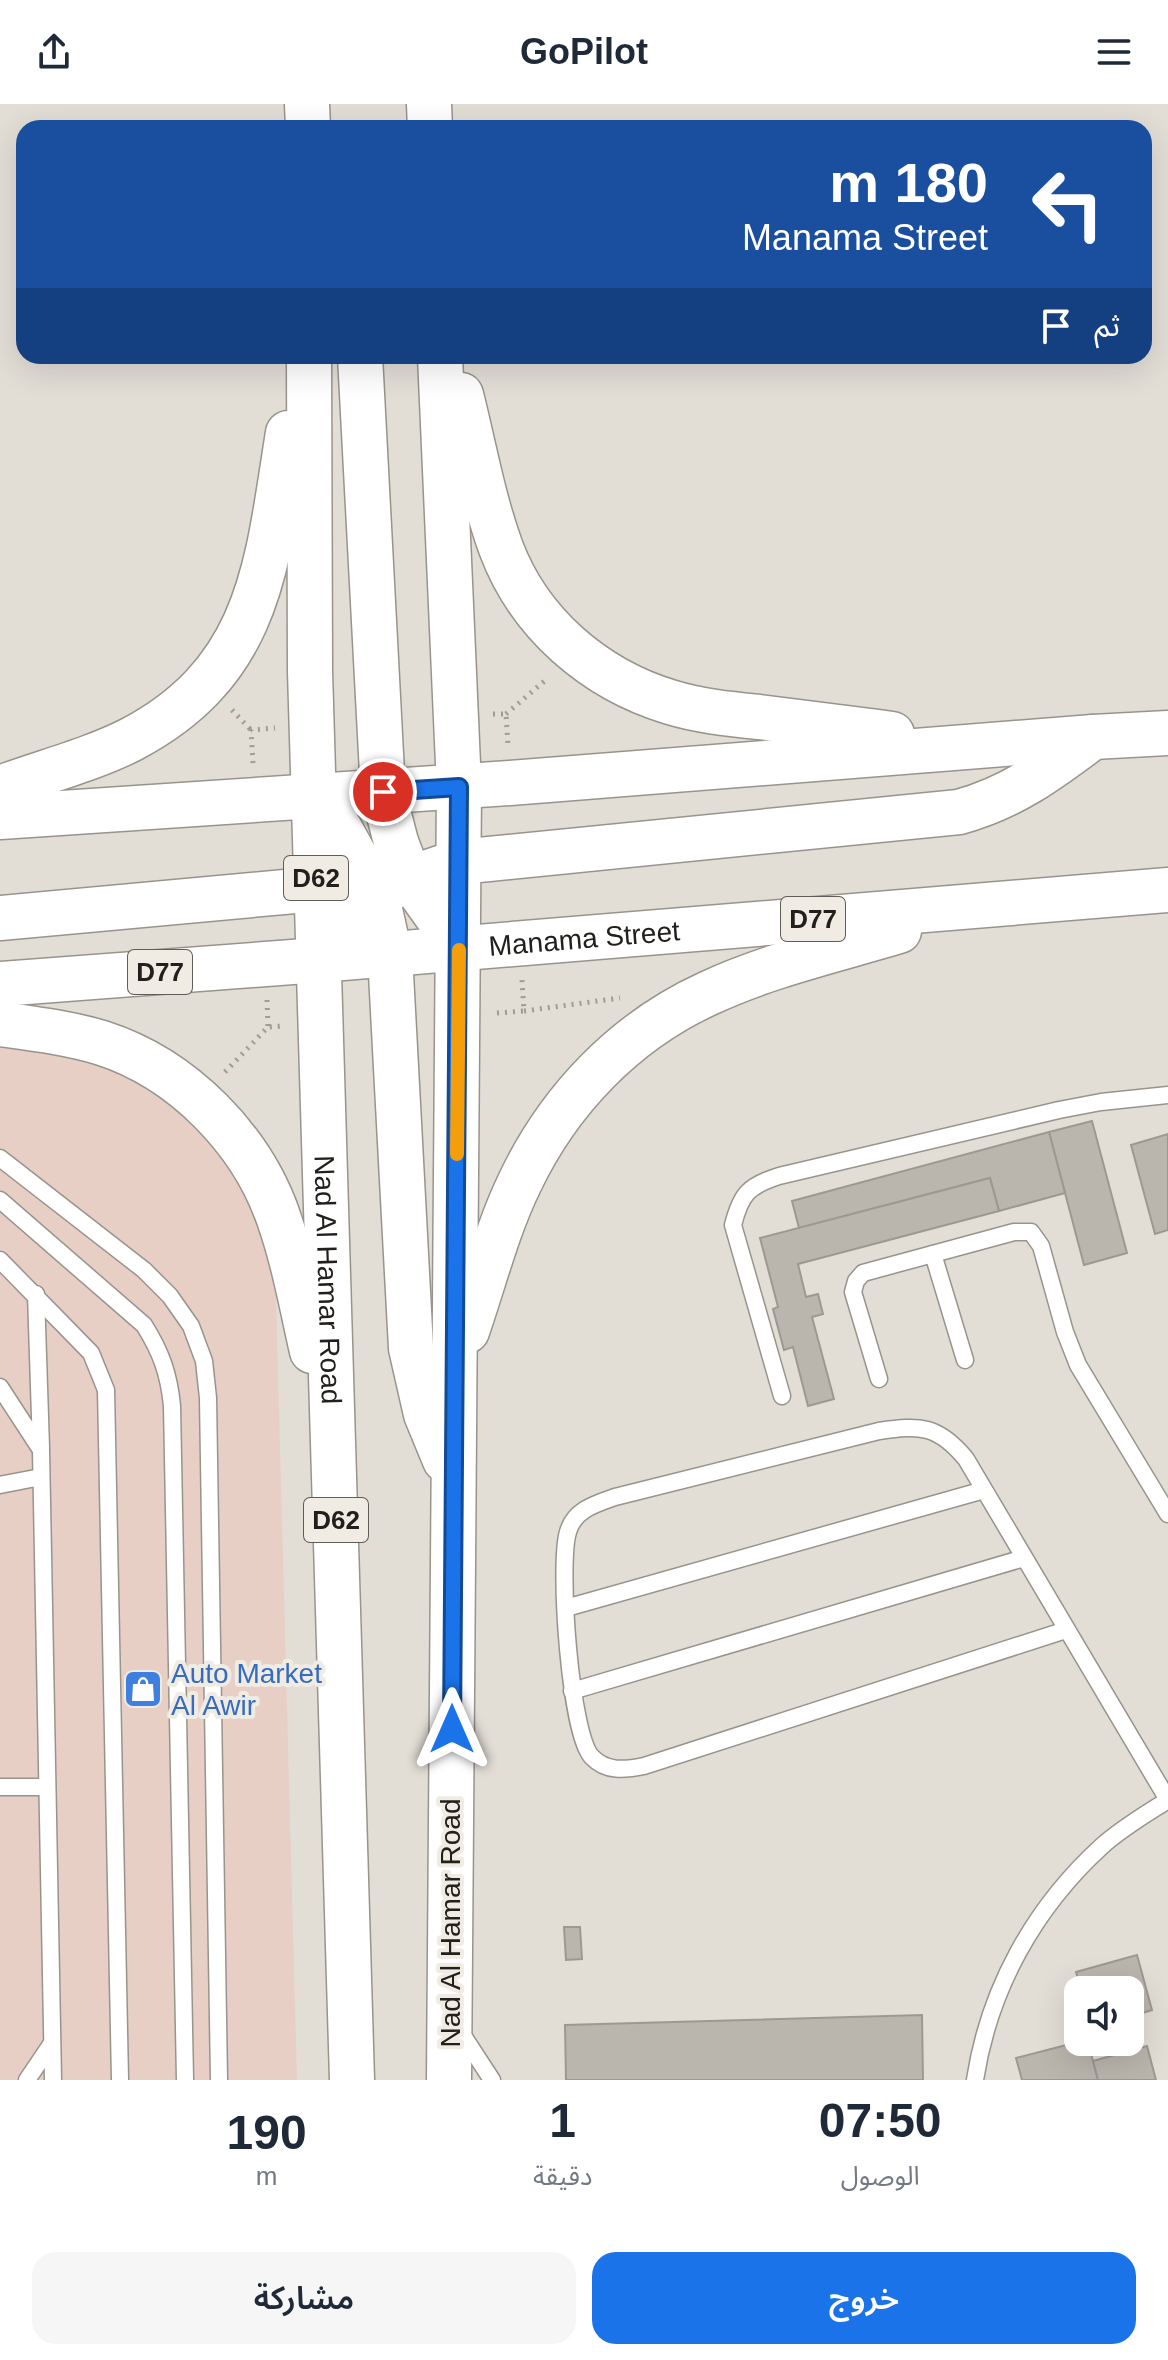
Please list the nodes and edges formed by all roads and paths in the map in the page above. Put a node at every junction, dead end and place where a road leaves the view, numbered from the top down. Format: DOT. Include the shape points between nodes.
graph roads {
  1 [pos="299,364"];
  2 [pos="309,364"];
  3 [pos="360,364"];
  4 [pos="440,364"];
  5 [pos="454,364"];
  6 [pos="576,653"];
  7 [pos="506,714"];
  8 [pos="1168,733"];
  9 [pos="1093,737"];
  10 [pos="986,745"];
  11 [pos="459,787"];
  12 [pos="0,788"];
  13 [pos="383,792"];
  14 [pos="314,796"];
  15 [pos="0,817"];
  16 [pos="459,862"];
  17 [pos="386,870"];
  18 [pos="317,889"];
  19 [pos="1168,890"];
  20 [pos="980,906"];
  21 [pos="0,918"];
  22 [pos="459,947"];
  23 [pos="390,955"];
  24 [pos="319,960"];
  25 [pos="0,984"];
  26 [pos="524,1011"];
  27 [pos="0,1024"];
  28 [pos="268,1027"];
  29 [pos="635,1038"];
  30 [pos="1168,1095"];
  31 [pos="199,1100"];
  32 [pos="0,1158"];
  33 [pos="0,1200"];
  34 [pos="933,1254"];
  35 [pos="0,1260"];
  36 [pos="36,1294"];
  37 [pos="965,1360"];
  38 [pos="455,1367"];
  39 [pos="879,1379"];
  40 [pos="0,1387"];
  41 [pos="782,1396"];
  42 [pos="334,1445"];
  43 [pos="41,1450"];
  44 [pos="454,1476"];
  45 [pos="41,1477"];
  46 [pos="0,1485"];
  47 [pos="984,1490"];
  48 [pos="1168,1514"];
  49 [pos="1024,1558"];
  50 [pos="566,1608"];
  51 [pos="1066,1630"];
  52 [pos="572,1691"];
  53 [pos="0,1787"];
  54 [pos="47,1787"];
  55 [pos="1168,1800"];
  56 [pos="449,2012"];
  57 [pos="52,2043"];
  58 [pos="27,2080"];
  59 [pos="53,2080"];
  60 [pos="120,2080"];
  61 [pos="185,2080"];
  62 [pos="219,2080"];
  63 [pos="352,2080"];
  64 [pos="449,2080"];
  65 [pos="492,2080"];
  66 [pos="975,2080"];
  1 -- 12 [label="main road" via="265,568 246,624 228,654 206,683 157,724 119,744"];
  2 -- 14 [label="main road, Nad Al Hamar Road / D62"];
  3 -- 13 [label="main road"];
  4 -- 11 [label="main road, Nad Al Hamar Road"];
  5 -- 6 [label="main road" via="502,550 533,606"];
  6 -- 7 [label="path"];
  6 -- 10 [label="main road" via="637,691 694,708"];
  8 -- 9 [label="main road"];
  9 -- 10 [label="main road"];
  9 -- 16 [label="main road" via="1013,792 959,812"];
  10 -- 11 [label="main road"];
  11 -- 13 [label="main road"];
  11 -- 16 [label="main road, Nad Al Hamar Road"];
  11 -- 17 [label="main road"];
  13 -- 14 [label="main road"];
  13 -- 17 [label="main road"];
  14 -- 15 [label="main road"];
  14 -- 17 [label="main road" via="340,829"];
  14 -- 18 [label="main road, Nad Al Hamar Road / D62"];
  16 -- 17 [label="main road"];
  16 -- 22 [label="main road, Nad Al Hamar Road"];
  17 -- 18 [label="main road"];
  17 -- 22 [label="main road"];
  17 -- 23 [label="main road"];
  17 -- 24 [label="main road"];
  18 -- 21 [label="main road"];
  18 -- 24 [label="main road, Nad Al Hamar Road / D62"];
  19 -- 20 [label="main road, Manama Street / D77"];
  20 -- 22 [label="main road, Manama Street / D77"];
  20 -- 29 [label="main road" via="747,977 670,1013"];
  22 -- 23 [label="main road, Manama Street / D77"];
  22 -- 38 [label="main road, Nad Al Hamar Road"];
  23 -- 24 [label="main road, Manama Street / D77"];
  23 -- 44 [label="main road" via="411,1348 426,1414"];
  24 -- 25 [label="main road, Manama Street / D77"];
  24 -- 42 [label="main road, Nad Al Hamar Road / D62"];
  26 -- 29 [label="path" via="627,997"];
  27 -- 31 [label="main road" via="105,1044 139,1059"];
  28 -- 31 [label="path"];
  29 -- 38 [label="main road" via="580,1090 536,1151 505,1219"];
  30 -- 41 [label="lane" via="1059,1110 756,1183 739,1201 733,1225"];
  31 -- 42 [label="main road" via="246,1154 279,1219"];
  32 -- 62 [label="lane" via="162,1287 191,1326 204,1361"];
  33 -- 61 [label="lane" via="144,1325 160,1349 169,1377"];
  34 -- 37 [label="lane"];
  34 -- 39 [label="lane" via="874,1269 856,1281 853,1292"];
  34 -- 48 [label="lane" via="1022,1230 1037,1238 1074,1357"];
  35 -- 36 [label="lane"];
  36 -- 43 [label="lane"];
  36 -- 60 [label="lane" via="91,1353 106,1390"];
  38 -- 44 [label="main road, Nad Al Hamar Road"];
  40 -- 43 [label="lane"];
  42 -- 63 [label="main road, Nad Al Hamar Road / D62"];
  43 -- 45 [label="lane"];
  44 -- 56 [label="main road, Nad Al Hamar Road"];
  45 -- 46 [label="lane"];
  45 -- 54 [label="lane"];
  47 -- 49 [label="lane"];
  47 -- 50 [label="lane"];
  47 -- 50 [label="lane" via="952,1441 932,1429 908,1426 615,1497 578,1513 568,1531"];
  49 -- 51 [label="lane"];
  49 -- 52 [label="lane"];
  50 -- 52 [label="lane"];
  51 -- 52 [label="lane" via="624,1770 604,1767 589,1755"];
  51 -- 55 [label="lane"];
  53 -- 54 [label="lane"];
  54 -- 57 [label="lane"];
  55 -- 66 [label="lane" via="1104,1845 1050,1901 1008,1967 981,2041"];
  56 -- 64 [label="main road, Nad Al Hamar Road"];
  56 -- 65 [label="lane"];
  57 -- 58 [label="lane"];
  57 -- 59 [label="lane"];
}
